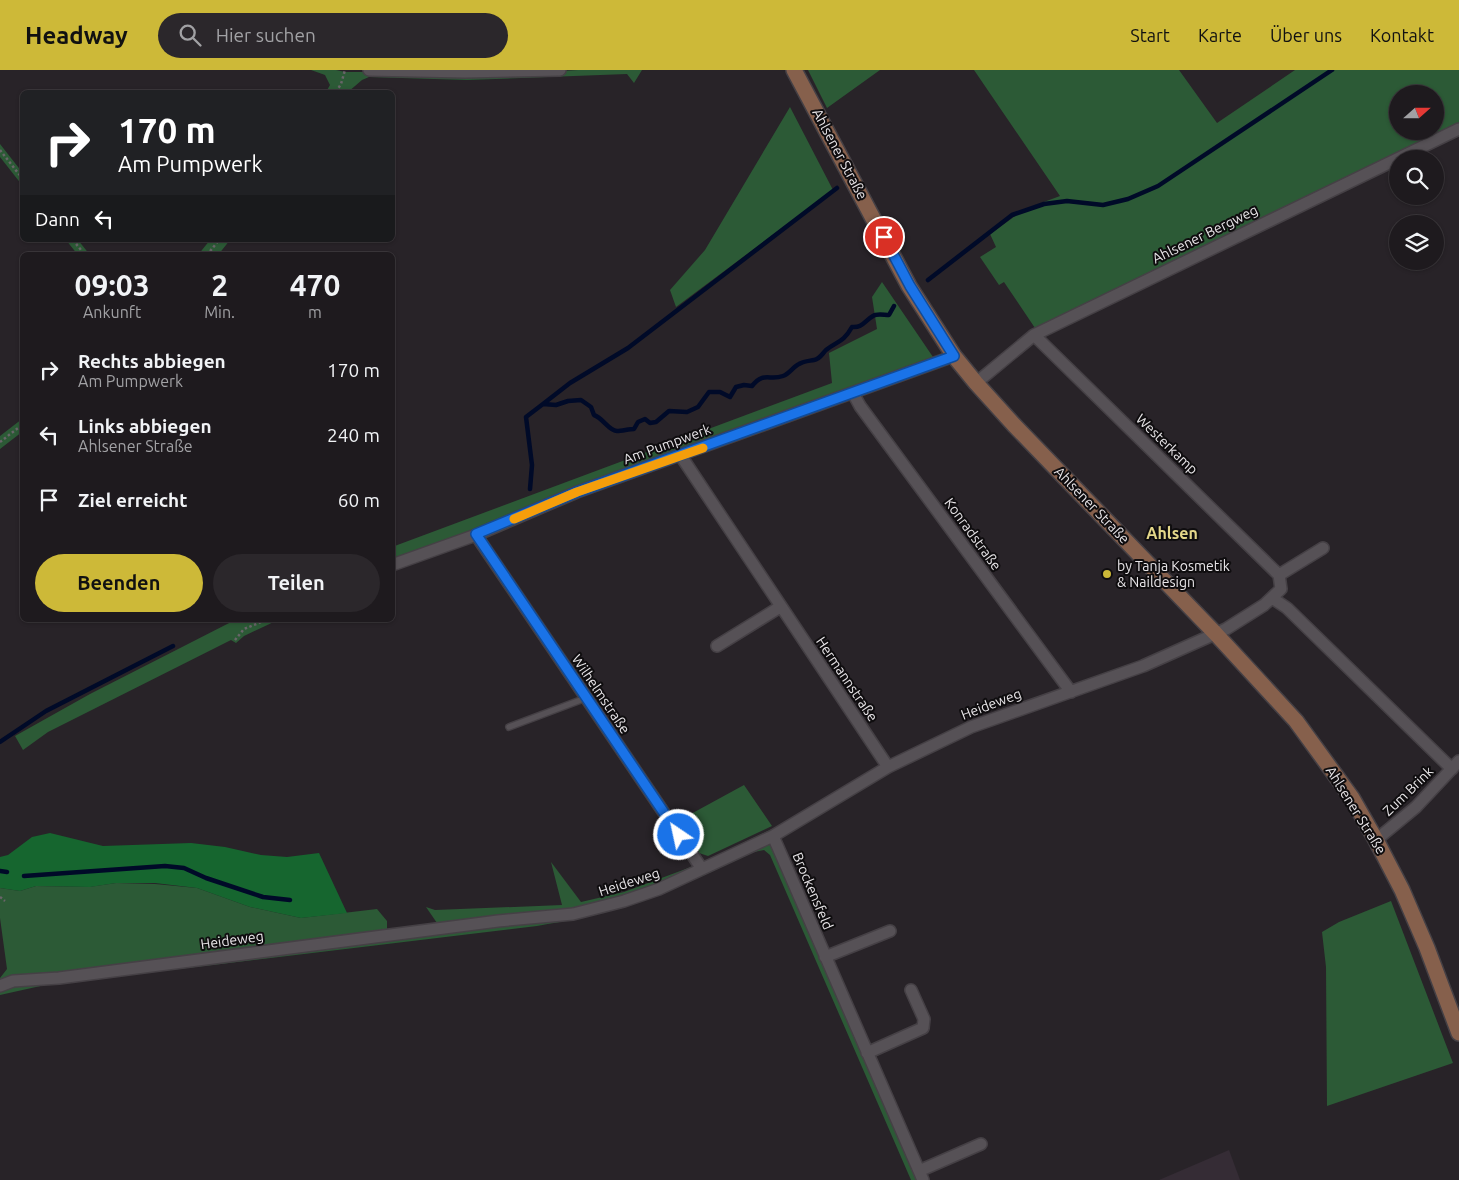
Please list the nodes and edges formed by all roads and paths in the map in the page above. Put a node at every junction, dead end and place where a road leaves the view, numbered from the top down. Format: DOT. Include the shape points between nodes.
graph roads {
  1 [pos="345,70"];
  2 [pos="369,70"];
  3 [pos="560,70"];
  4 [pos="794,70"];
  5 [pos="337,90"];
  6 [pos="1459,129"];
  7 [pos="0,150"];
  8 [pos="20,175"];
  9 [pos="75,242"];
  10 [pos="217,242"];
  11 [pos="83,252"];
  12 [pos="209,252"];
  13 [pos="1034,335"];
  14 [pos="954,356"];
  15 [pos="976,383"];
  16 [pos="853,392"];
  17 [pos="20,426"];
  18 [pos="0,442"];
  19 [pos="681,456"];
  20 [pos="476,534"];
  21 [pos="1323,548"];
  22 [pos="395,564"];
  23 [pos="1279,575"];
  24 [pos="1272,598"];
  25 [pos="780,607"];
  26 [pos="261,622"];
  27 [pos="1216,633"];
  28 [pos="235,640"];
  29 [pos="717,646"];
  30 [pos="1071,692"];
  31 [pos="586,698"];
  32 [pos="509,727"];
  33 [pos="1456,765"];
  34 [pos="888,767"];
  35 [pos="773,836"];
  36 [pos="1376,840"];
  37 [pos="702,869"];
  38 [pos="0,897"];
  39 [pos="5,901"];
  40 [pos="890,931"];
  41 [pos="825,957"];
  42 [pos="0,986"];
  43 [pos="912,990"];
  44 [pos="1459,1033"];
  45 [pos="867,1053"];
  46 [pos="981,1144"];
  47 [pos="921,1175"];
  1 -- 5 [label="path"];
  2 -- 3 [label="street"];
  4 -- 14 [label="main road, Ahlsener Straße" via="910,286"];
  6 -- 13 [label="street, Ahlsener Bergweg"];
  7 -- 8 [label="path"];
  9 -- 11 [label="path"];
  10 -- 12 [label="path"];
  13 -- 15 [label="street, Ahlsener Bergweg"];
  13 -- 23 [label="street, Westerkamp"];
  14 -- 15 [label="main road, Ahlsener Straße"];
  14 -- 16 [label="street, Am Pumpwerk"];
  15 -- 27 [label="main road, Ahlsener Straße"];
  16 -- 19 [label="street, Am Pumpwerk"];
  16 -- 30 [label="street, Konradstraße" via="860,406"];
  17 -- 18 [label="path"];
  19 -- 20 [label="street, Am Pumpwerk" via="577,492"];
  19 -- 25 [label="street, Hermannstraße"];
  20 -- 22 [label="street, Am Pumpwerk"];
  20 -- 31 [label="street, Wilhelmstraße"];
  21 -- 23 [label="street"];
  23 -- 24 [label="street" via="1281,589"];
  24 -- 27 [label="street"];
  24 -- 33 [label="street" via="1287,608"];
  25 -- 29 [label="street"];
  25 -- 34 [label="street, Hermannstraße"];
  26 -- 28 [label="path" via="244,629"];
  27 -- 30 [label="street, Heideweg" via="1144,666"];
  27 -- 36 [label="main road, Ahlsener Straße" via="1296,721 1352,798"];
  30 -- 34 [label="street, Heideweg" via="971,727"];
  31 -- 32 [label="lane"];
  31 -- 37 [label="street, Wilhelmstraße"];
  33 -- 36 [label="street, Zum Brink" via="1416,807"];
  34 -- 35 [label="street, Heideweg"];
  35 -- 37 [label="street, Heideweg"];
  35 -- 41 [label="street, Brockensfeld"];
  36 -- 44 [label="main road, Ahlsener Straße" via="1427,948"];
  37 -- 42 [label="street, Heideweg" via="659,889 573,914 13,981"];
  38 -- 39 [label="path"];
  40 -- 41 [label="street"];
  41 -- 45 [label="street, Brockensfeld"];
  43 -- 45 [label="street" via="924,1019 923,1028"];
  45 -- 47 [label="street, Brockensfeld"];
  46 -- 47 [label="street, Brockensfeld"];
}
